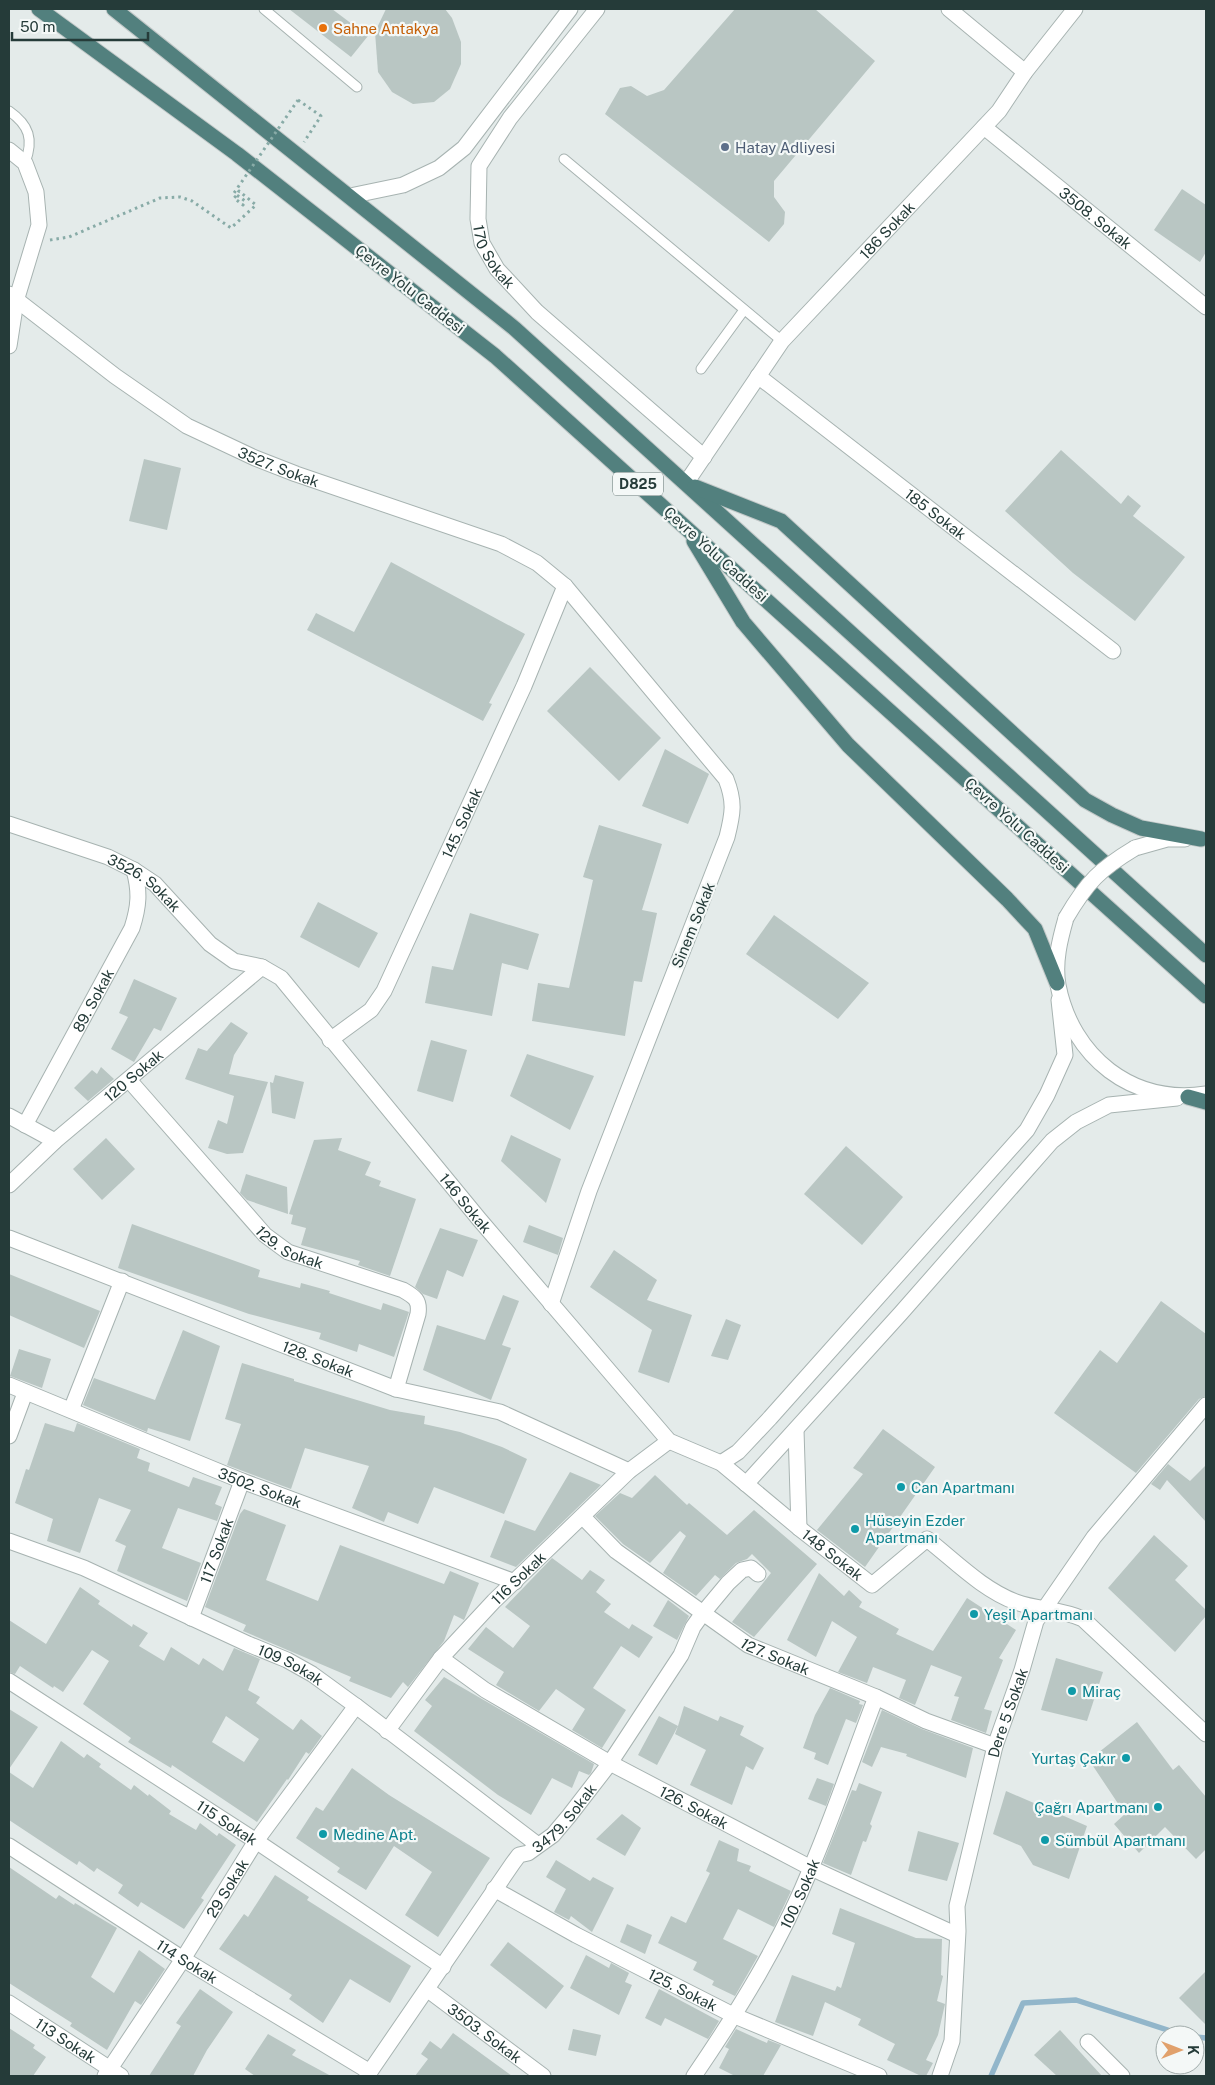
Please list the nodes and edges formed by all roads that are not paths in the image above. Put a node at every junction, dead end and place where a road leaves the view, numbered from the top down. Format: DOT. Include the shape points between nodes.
graph roads {
  1 [pos="39,9"];
  2 [pos="264,9"];
  3 [pos="570,9"];
  4 [pos="598,9"];
  5 [pos="949,9"];
  6 [pos="1075,9"];
  7 [pos="119,10"];
  8 [pos="1025,72"];
  9 [pos="357,87"];
  10 [pos="9,111"];
  11 [pos="984,127"];
  12 [pos="9,150"];
  13 [pos="564,160"];
  14 [pos="25,163"];
  15 [pos="350,196"];
  16 [pos="11,298"];
  17 [pos="1206,307"];
  18 [pos="744,310"];
  19 [pos="782,341"];
  20 [pos="9,346"];
  21 [pos="701,369"];
  22 [pos="758,376"];
  23 [pos="704,457"];
  24 [pos="686,483"];
  25 [pos="686,527"];
  26 [pos="565,586"];
  27 [pos="1113,651"];
  28 [pos="9,824"];
  29 [pos="1204,839"];
  30 [pos="134,870"];
  31 [pos="1206,955"];
  32 [pos="262,967"];
  33 [pos="1058,983"];
  34 [pos="1206,996"];
  35 [pos="330,1040"];
  36 [pos="129,1080"];
  37 [pos="1206,1094"];
  38 [pos="1188,1097"];
  39 [pos="1206,1102"];
  40 [pos="9,1116"];
  41 [pos="25,1125"];
  42 [pos="55,1141"];
  43 [pos="9,1185"];
  44 [pos="9,1238"];
  45 [pos="122,1281"];
  46 [pos="551,1304"];
  47 [pos="9,1385"];
  48 [pos="396,1389"];
  49 [pos="25,1394"];
  50 [pos="1206,1405"];
  51 [pos="71,1410"];
  52 [pos="796,1430"];
  53 [pos="9,1436"];
  54 [pos="669,1442"];
  55 [pos="721,1463"];
  56 [pos="629,1471"];
  57 [pos="242,1481"];
  58 [pos="746,1484"];
  59 [pos="582,1517"];
  60 [pos="799,1528"];
  61 [pos="9,1541"];
  62 [pos="758,1574"];
  63 [pos="514,1582"];
  64 [pos="1044,1608"];
  65 [pos="703,1613"];
  66 [pos="191,1618"];
  67 [pos="441,1658"];
  68 [pos="9,1681"];
  69 [pos="876,1697"];
  70 [pos="356,1706"];
  71 [pos="387,1731"];
  72 [pos="1206,1734"];
  73 [pos="996,1746"];
  74 [pos="610,1763"];
  75 [pos="256,1841"];
  76 [pos="538,1845"];
  77 [pos="9,1846"];
  78 [pos="811,1868"];
  79 [pos="494,1890"];
  80 [pos="957,1935"];
  81 [pos="183,1959"];
  82 [pos="444,1967"];
  83 [pos="428,1990"];
  84 [pos="9,2003"];
  85 [pos="735,2016"];
  86 [pos="1088,2042"];
  87 [pos="112,2074"];
  88 [pos="368,2074"];
  89 [pos="543,2076"];
  90 [pos="694,2076"];
  91 [pos="878,2076"];
  92 [pos="940,2076"];
  93 [pos="1122,2076"];
  1 -- 25 [label="highway, Çevre Yolu Caddesi / D825" via="237,154 495,356"];
  2 -- 9 [label="lane"];
  3 -- 15 [label="street" via="464,148 439,168 403,185"];
  4 -- 23 [label="street, 170 Sokak" via="510,118 479,166 478,209 482,243 497,269 537,312"];
  5 -- 8 [label="street"];
  6 -- 8 [label="street, 186 Sokak"];
  7 -- 15 [label="highway, Çevre Yolu Caddesi / D825"];
  8 -- 11 [label="street, 186 Sokak" via="999,112"];
  10 -- 14 [label="lane" via="22,121 27,130 29,147"];
  11 -- 17 [label="street, 3508. Sokak"];
  11 -- 19 [label="street, 186 Sokak"];
  12 -- 14 [label="street"];
  13 -- 18 [label="lane"];
  14 -- 16 [label="street" via="36,192 39,225"];
  15 -- 24 [label="highway, Çevre Yolu Caddesi / D825" via="514,328"];
  16 -- 20 [label="street"];
  16 -- 26 [label="street, 3527. Sokak" via="188,426 296,474 501,544 537,563"];
  18 -- 19 [label="lane"];
  18 -- 21 [label="lane"];
  19 -- 22 [label="street, 186 Sokak"];
  22 -- 23 [label="street, 186 Sokak"];
  22 -- 27 [label="street, 185 Sokak"];
  23 -- 24 [label="street, 186 Sokak"];
  24 -- 29 [label="highway" via="782,522 1085,800 1141,828"];
  24 -- 31 [label="highway, Çevre Yolu Caddesi / D825"];
  25 -- 33 [label="highway" via="743,622 848,745 1035,929"];
  25 -- 34 [label="highway, Çevre Yolu Caddesi / D825"];
  26 -- 35 [label="street, 145. Sokak" via="524,686 384,991 371,1010"];
  26 -- 46 [label="street, Sinem Sokak" via="726,779 733,798 727,837 593,1182"];
  28 -- 30 [label="street, 3526. Sokak" via="108,857"];
  29 -- 33 [label="street, bridge" via="1168,839 1136,848 1106,865 1083,889 1066,918 1058,950"];
  30 -- 32 [label="street, 3526. Sokak" via="155,884 210,944 234,961"];
  30 -- 41 [label="street, 89. Sokak" via="139,906 132,928"];
  32 -- 35 [label="street, 146 Sokak" via="282,978"];
  32 -- 36 [label="street, 120 Sokak"];
  33 -- 38 [label="street" via="1067,1020 1088,1052 1116,1077 1151,1092"];
  33 -- 55 [label="street" via="1065,1055 1027,1130 770,1418 738,1452"];
  35 -- 46 [label="street, 146 Sokak"];
  36 -- 42 [label="street, 120 Sokak"];
  36 -- 48 [label="street, 129. Sokak" via="265,1236 288,1252 403,1290 415,1297 419,1304 418,1314"];
  37 -- 38 [label="street"];
  38 -- 39 [label="highway"];
  38 -- 52 [label="street" via="1109,1105 1076,1122 1052,1141"];
  40 -- 41 [label="street"];
  41 -- 42 [label="street"];
  42 -- 43 [label="street, 120 Sokak"];
  44 -- 45 [label="street, 128. Sokak"];
  45 -- 48 [label="street, 128. Sokak"];
  45 -- 51 [label="street"];
  46 -- 54 [label="street, 146 Sokak"];
  47 -- 49 [label="street, 3502. Sokak"];
  48 -- 56 [label="street, 128. Sokak" via="500,1412"];
  49 -- 51 [label="street, 3502. Sokak"];
  49 -- 53 [label="street"];
  50 -- 64 [label="street, Dere 5 Sokak" via="1094,1538"];
  51 -- 57 [label="street, 3502. Sokak"];
  52 -- 58 [label="street"];
  52 -- 60 [label="street"];
  54 -- 55 [label="street, 148 Sokak"];
  54 -- 56 [label="street, 116 Sokak"];
  55 -- 58 [label="street, 148 Sokak"];
  56 -- 59 [label="street, 116 Sokak"];
  57 -- 63 [label="street, 3502. Sokak"];
  57 -- 66 [label="street, 117 Sokak"];
  58 -- 60 [label="street, 148 Sokak"];
  59 -- 63 [label="street, 116 Sokak"];
  59 -- 65 [label="street, 127. Sokak" via="616,1551"];
  60 -- 64 [label="street, 148 Sokak" via="872,1585 928,1539 998,1595"];
  61 -- 66 [label="street, 109 Sokak" via="84,1568"];
  62 -- 65 [label="street, 3479. Sokak" via="751,1568 742,1570"];
  63 -- 67 [label="street, 116 Sokak"];
  64 -- 72 [label="street, 148 Sokak" via="1069,1612 1098,1630"];
  64 -- 73 [label="street, Dere 5 Sokak" via="1031,1634"];
  65 -- 69 [label="street, 127. Sokak" via="748,1644"];
  65 -- 74 [label="street, 3479. Sokak" via="681,1655"];
  66 -- 70 [label="street, 109 Sokak" via="287,1660"];
  67 -- 71 [label="street, 116 Sokak"];
  67 -- 74 [label="street, 126. Sokak" via="485,1690"];
  68 -- 75 [label="street, 115 Sokak"];
  69 -- 73 [label="street, 127. Sokak" via="926,1721"];
  69 -- 78 [label="street, 100. Sokak"];
  70 -- 71 [label="street, 109 Sokak"];
  70 -- 75 [label="street, 29 Sokak"];
  71 -- 76 [label="street, 109 Sokak"];
  73 -- 80 [label="street, Dere 5 Sokak" via="957,1906"];
  74 -- 76 [label="street, 3479. Sokak" via="553,1835"];
  74 -- 78 [label="street, 126. Sokak"];
  75 -- 81 [label="street, 29 Sokak"];
  75 -- 82 [label="street, 115 Sokak"];
  76 -- 79 [label="street, 3479. Sokak" via="519,1855"];
  77 -- 81 [label="street, 114 Sokak"];
  78 -- 80 [label="street, 126. Sokak"];
  78 -- 85 [label="street, 100. Sokak" via="784,1928"];
  79 -- 82 [label="street, 3479. Sokak"];
  79 -- 85 [label="street, 125. Sokak"];
  80 -- 92 [label="street, Dere 5 Sokak" via="952,2041"];
  81 -- 87 [label="street, 29 Sokak"];
  81 -- 88 [label="street, 114 Sokak"];
  82 -- 83 [label="street, 3479. Sokak"];
  83 -- 88 [label="street, 3479. Sokak"];
  83 -- 89 [label="street, 3503. Sokak"];
  84 -- 87 [label="street, 113 Sokak"];
  85 -- 90 [label="street, 100. Sokak"];
  85 -- 91 [label="street, 125. Sokak"];
  86 -- 93 [label="street"];
}
